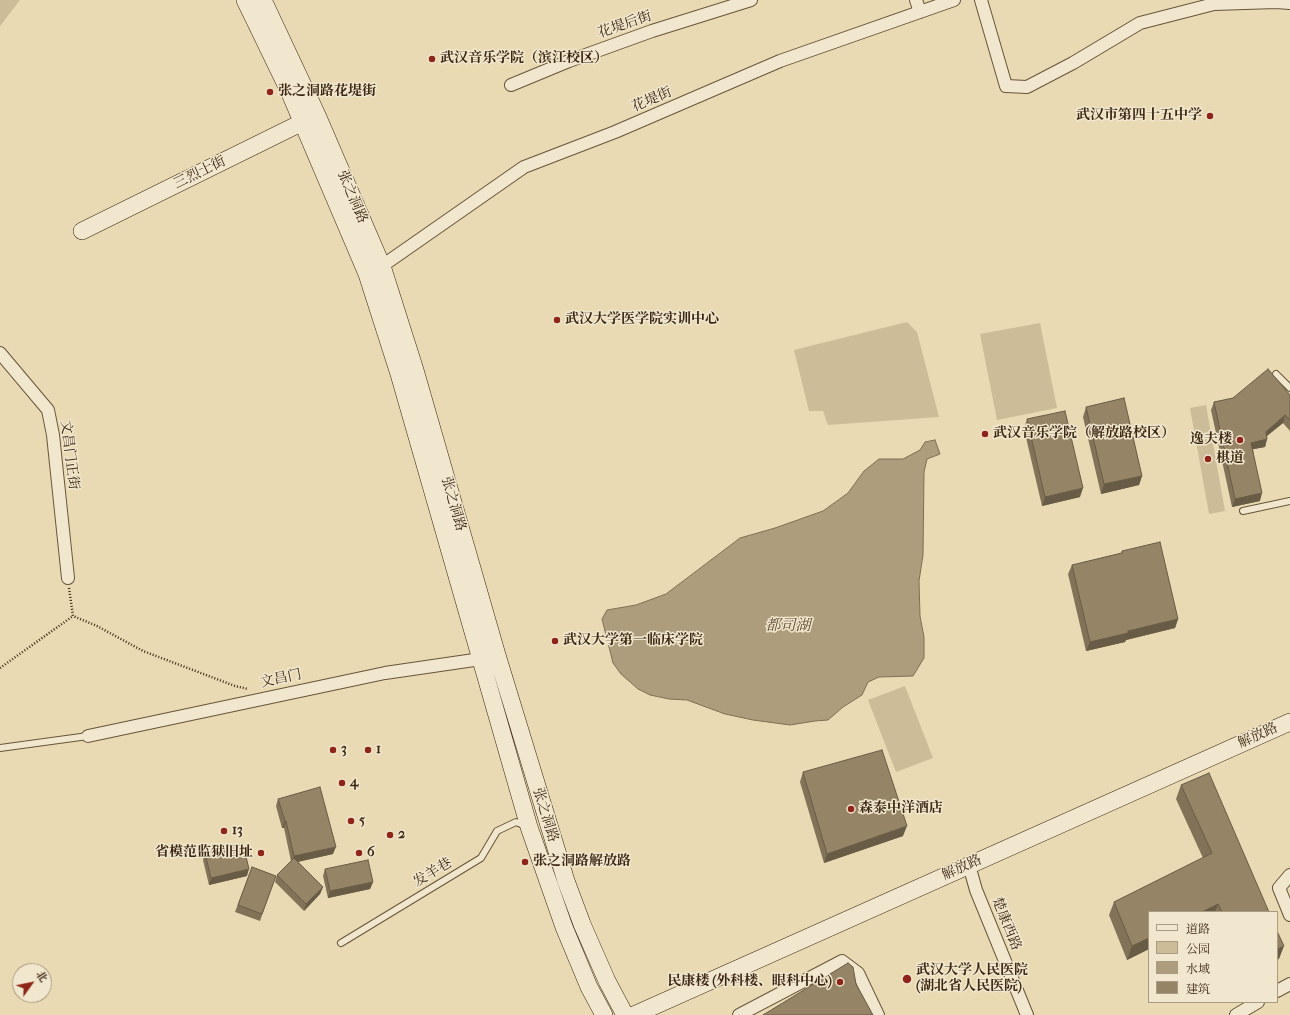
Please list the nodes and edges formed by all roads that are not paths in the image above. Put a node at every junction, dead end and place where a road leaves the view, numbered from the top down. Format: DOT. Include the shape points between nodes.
graph roads {
  1 [pos="245,0"];
  2 [pos="263,0"];
  3 [pos="751,0"];
  4 [pos="916,0"];
  5 [pos="954,0"];
  6 [pos="981,0"];
  7 [pos="1290,3"];
  8 [pos="920,12"];
  9 [pos="511,85"];
  10 [pos="310,119"];
  11 [pos="82,231"];
  12 [pos="382,266"];
  13 [pos="0,353"];
  14 [pos="1276,374"];
  15 [pos="1290,388"];
  16 [pos="1290,501"];
  17 [pos="1243,511"];
  18 [pos="68,578"];
  19 [pos="481,659"];
  20 [pos="1290,722"];
  21 [pos="88,736"];
  22 [pos="0,748"];
  23 [pos="529,827"];
  24 [pos="969,865"];
  25 [pos="1290,874"];
  26 [pos="1290,915"];
  27 [pos="341,943"];
  28 [pos="1290,984"];
  29 [pos="1278,990"];
  30 [pos="1256,1003"];
  31 [pos="604,1015"];
  32 [pos="626,1015"];
  33 [pos="634,1015"];
  34 [pos="738,1015"];
  35 [pos="878,1015"];
  36 [pos="1027,1015"];
  37 [pos="1236,1015"];
  1 -- 10 [label="main road, 张之洞路"];
  2 -- 10 [label="main road, 张之洞路"];
  3 -- 9 [label="street, 花堤后街" via="652,31"];
  4 -- 8 [label="street"];
  5 -- 8 [label="street, 花堤街"];
  6 -- 7 [label="street" via="1006,86 1027,87 1140,24 1214,4"];
  8 -- 12 [label="street, 花堤街" via="780,61 615,132 524,167"];
  10 -- 11 [label="main road, 三烈士街"];
  10 -- 12 [label="main road, 张之洞路"];
  10 -- 19 [label="main road, 张之洞路" via="367,274 399,374"];
  12 -- 32 [label="main road, 张之洞路" via="566,881 607,981"];
  13 -- 18 [label="street, 文昌门正街" via="48,410 53,435"];
  14 -- 15 [label="lane"];
  16 -- 17 [label="lane"];
  19 -- 21 [label="street, 文昌门" via="385,673"];
  19 -- 23 [label="main road, 张之洞路"];
  20 -- 24 [label="main road, 解放路"];
  21 -- 22 [label="lane"];
  23 -- 27 [label="lane, 发羊巷" via="516,822 498,831 481,858"];
  23 -- 31 [label="main road, 张之洞路" via="564,927 589,987"];
  24 -- 33 [label="main road, 解放路"];
  24 -- 36 [label="street, 楚康西路" via="976,890"];
  25 -- 26 [label="street" via="1279,888"];
  28 -- 29 [label="street"];
  30 -- 37 [label="street"];
  34 -- 35 [label="street" via="842,961 858,973"];
}
